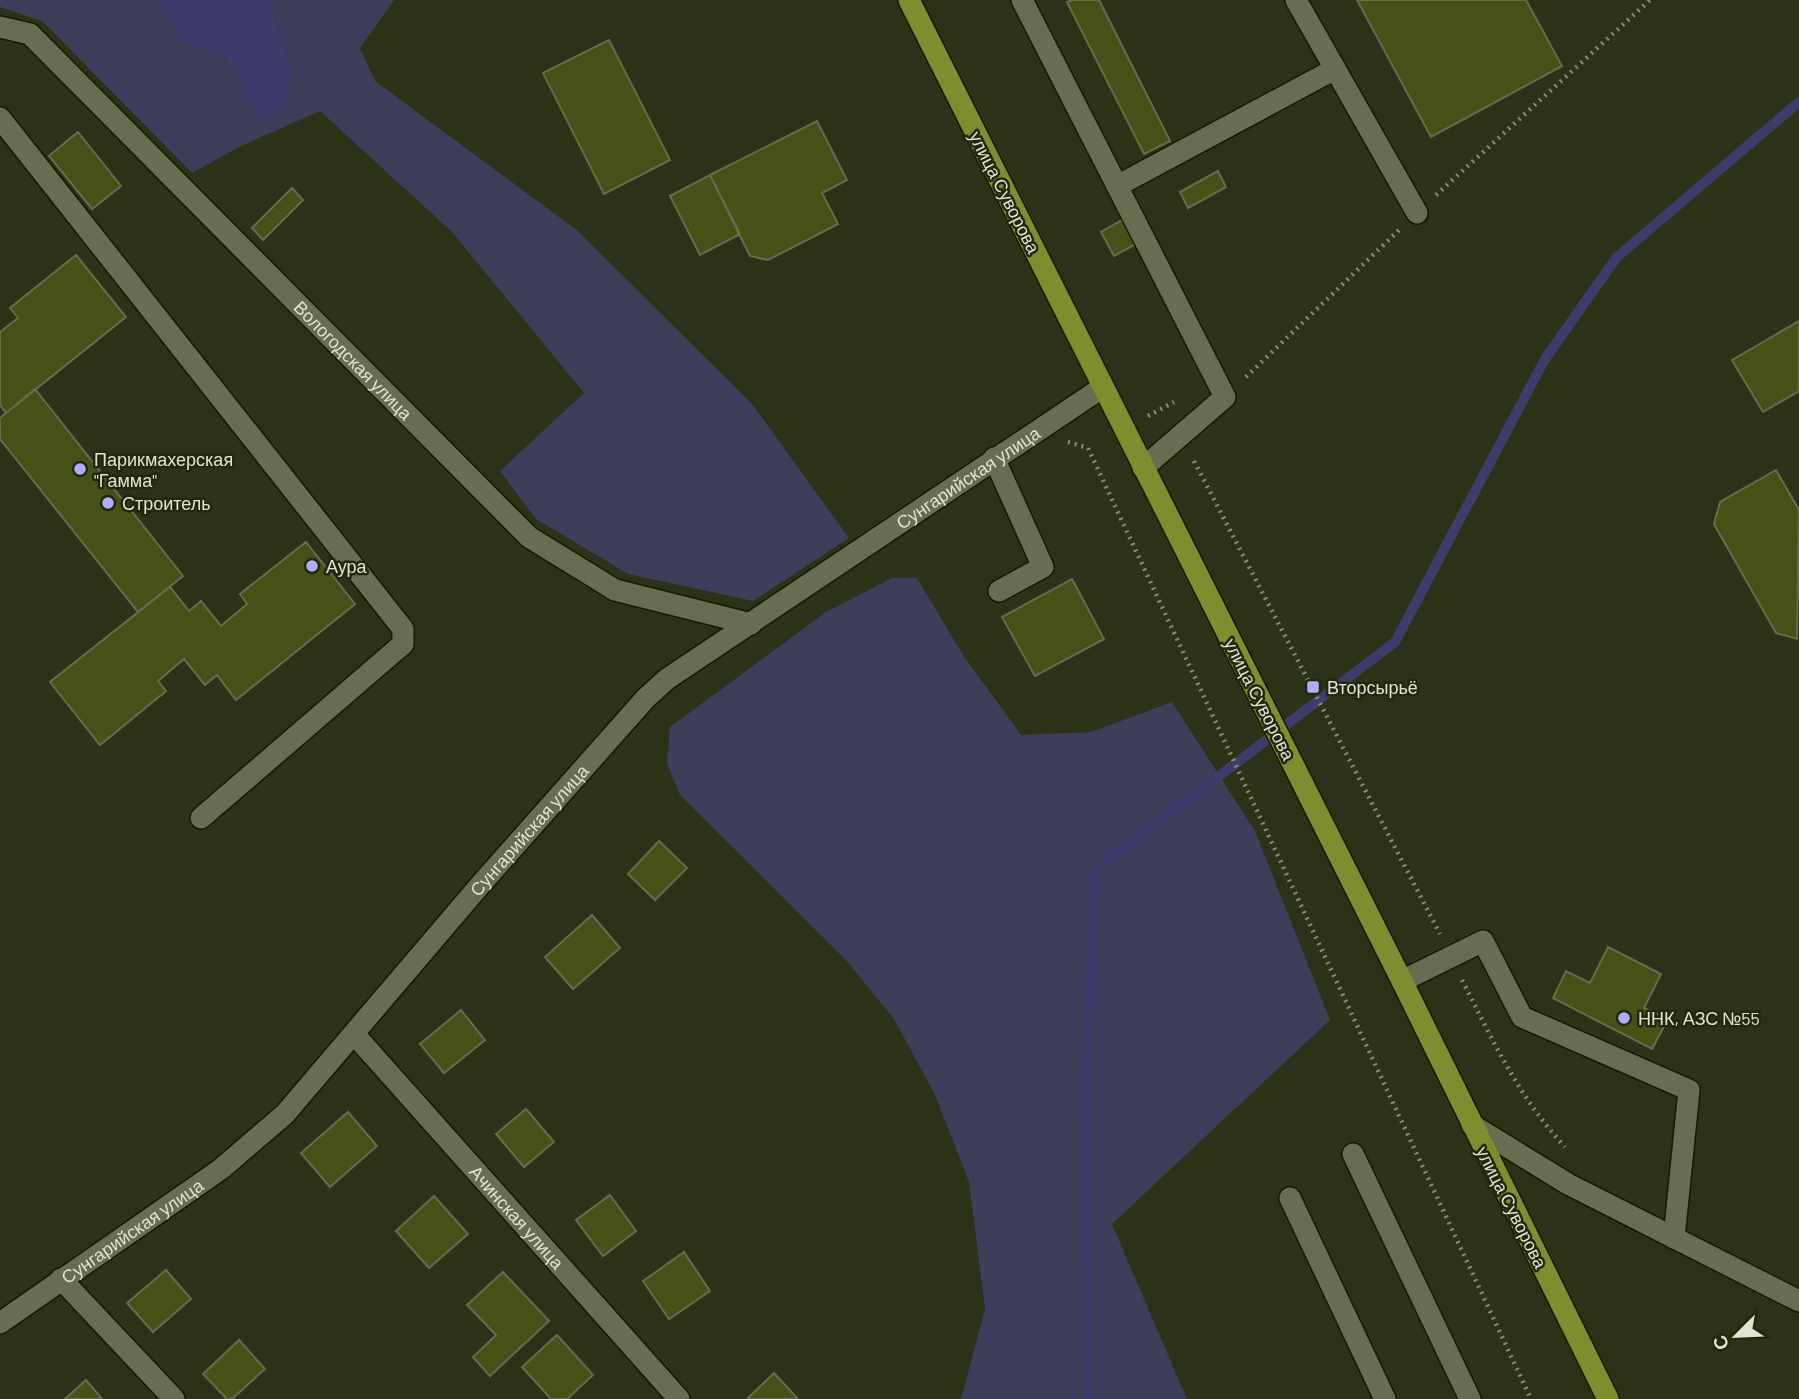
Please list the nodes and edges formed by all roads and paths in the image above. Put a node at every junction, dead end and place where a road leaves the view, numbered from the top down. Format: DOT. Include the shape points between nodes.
graph roads {
  1 [pos="909,0"];
  2 [pos="1022,0"];
  3 [pos="1296,0"];
  4 [pos="0,27"];
  5 [pos="1333,69"];
  6 [pos="0,118"];
  7 [pos="1117,186"];
  8 [pos="1417,213"];
  9 [pos="1102,387"];
  10 [pos="1176,401"];
  11 [pos="1181,435"];
  12 [pos="1062,440"];
  13 [pos="994,458"];
  14 [pos="1143,468"];
  15 [pos="999,591"];
  16 [pos="751,624"];
  17 [pos="201,818"];
  18 [pos="1451,957"];
  19 [pos="1402,981"];
  20 [pos="354,1034"];
  21 [pos="1472,1125"];
  22 [pos="1566,1148"];
  23 [pos="1353,1154"];
  24 [pos="1290,1198"];
  25 [pos="1674,1238"];
  26 [pos="61,1279"];
  27 [pos="1799,1301"];
  28 [pos="0,1323"];
  29 [pos="174,1399"];
  30 [pos="680,1399"];
  31 [pos="1385,1399"];
  32 [pos="1470,1399"];
  33 [pos="1531,1399"];
  34 [pos="1608,1399"];
  1 -- 9 [label="main road, улица Суворова"];
  2 -- 7 [label="street"];
  3 -- 5 [label="street"];
  4 -- 16 [label="street, Вологодская улица" via="30,34 529,537 615,590"];
  5 -- 7 [label="street"];
  5 -- 8 [label="street"];
  6 -- 17 [label="street" via="403,629 403,643"];
  7 -- 11 [label="street" via="1225,397"];
  9 -- 13 [label="street, Сунгарийская улица"];
  9 -- 14 [label="main road, улица Суворова"];
  10 -- 11 [label="path"];
  11 -- 14 [label="street"];
  11 -- 18 [label="path"];
  12 -- 33 [label="path" via="1088,448"];
  13 -- 15 [label="street" via="1043,567"];
  13 -- 16 [label="street, Сунгарийская улица"];
  14 -- 19 [label="main road, улица Суворова"];
  16 -- 20 [label="street, Сунгарийская улица" via="646,698"];
  18 -- 19 [label="street"];
  18 -- 22 [label="path" via="1514,1082"];
  18 -- 25 [label="street" via="1483,941 1522,1017 1689,1090"];
  19 -- 21 [label="main road, улица Суворова"];
  20 -- 26 [label="street, Сунгарийская улица" via="285,1114 221,1169"];
  20 -- 30 [label="street, Ачинская улица"];
  21 -- 25 [label="street" via="1568,1184"];
  21 -- 34 [label="main road, улица Суворова"];
  23 -- 32 [label="street"];
  24 -- 31 [label="street"];
  25 -- 27 [label="street"];
  26 -- 28 [label="street, Сунгарийская улица"];
  26 -- 29 [label="street"];
}
